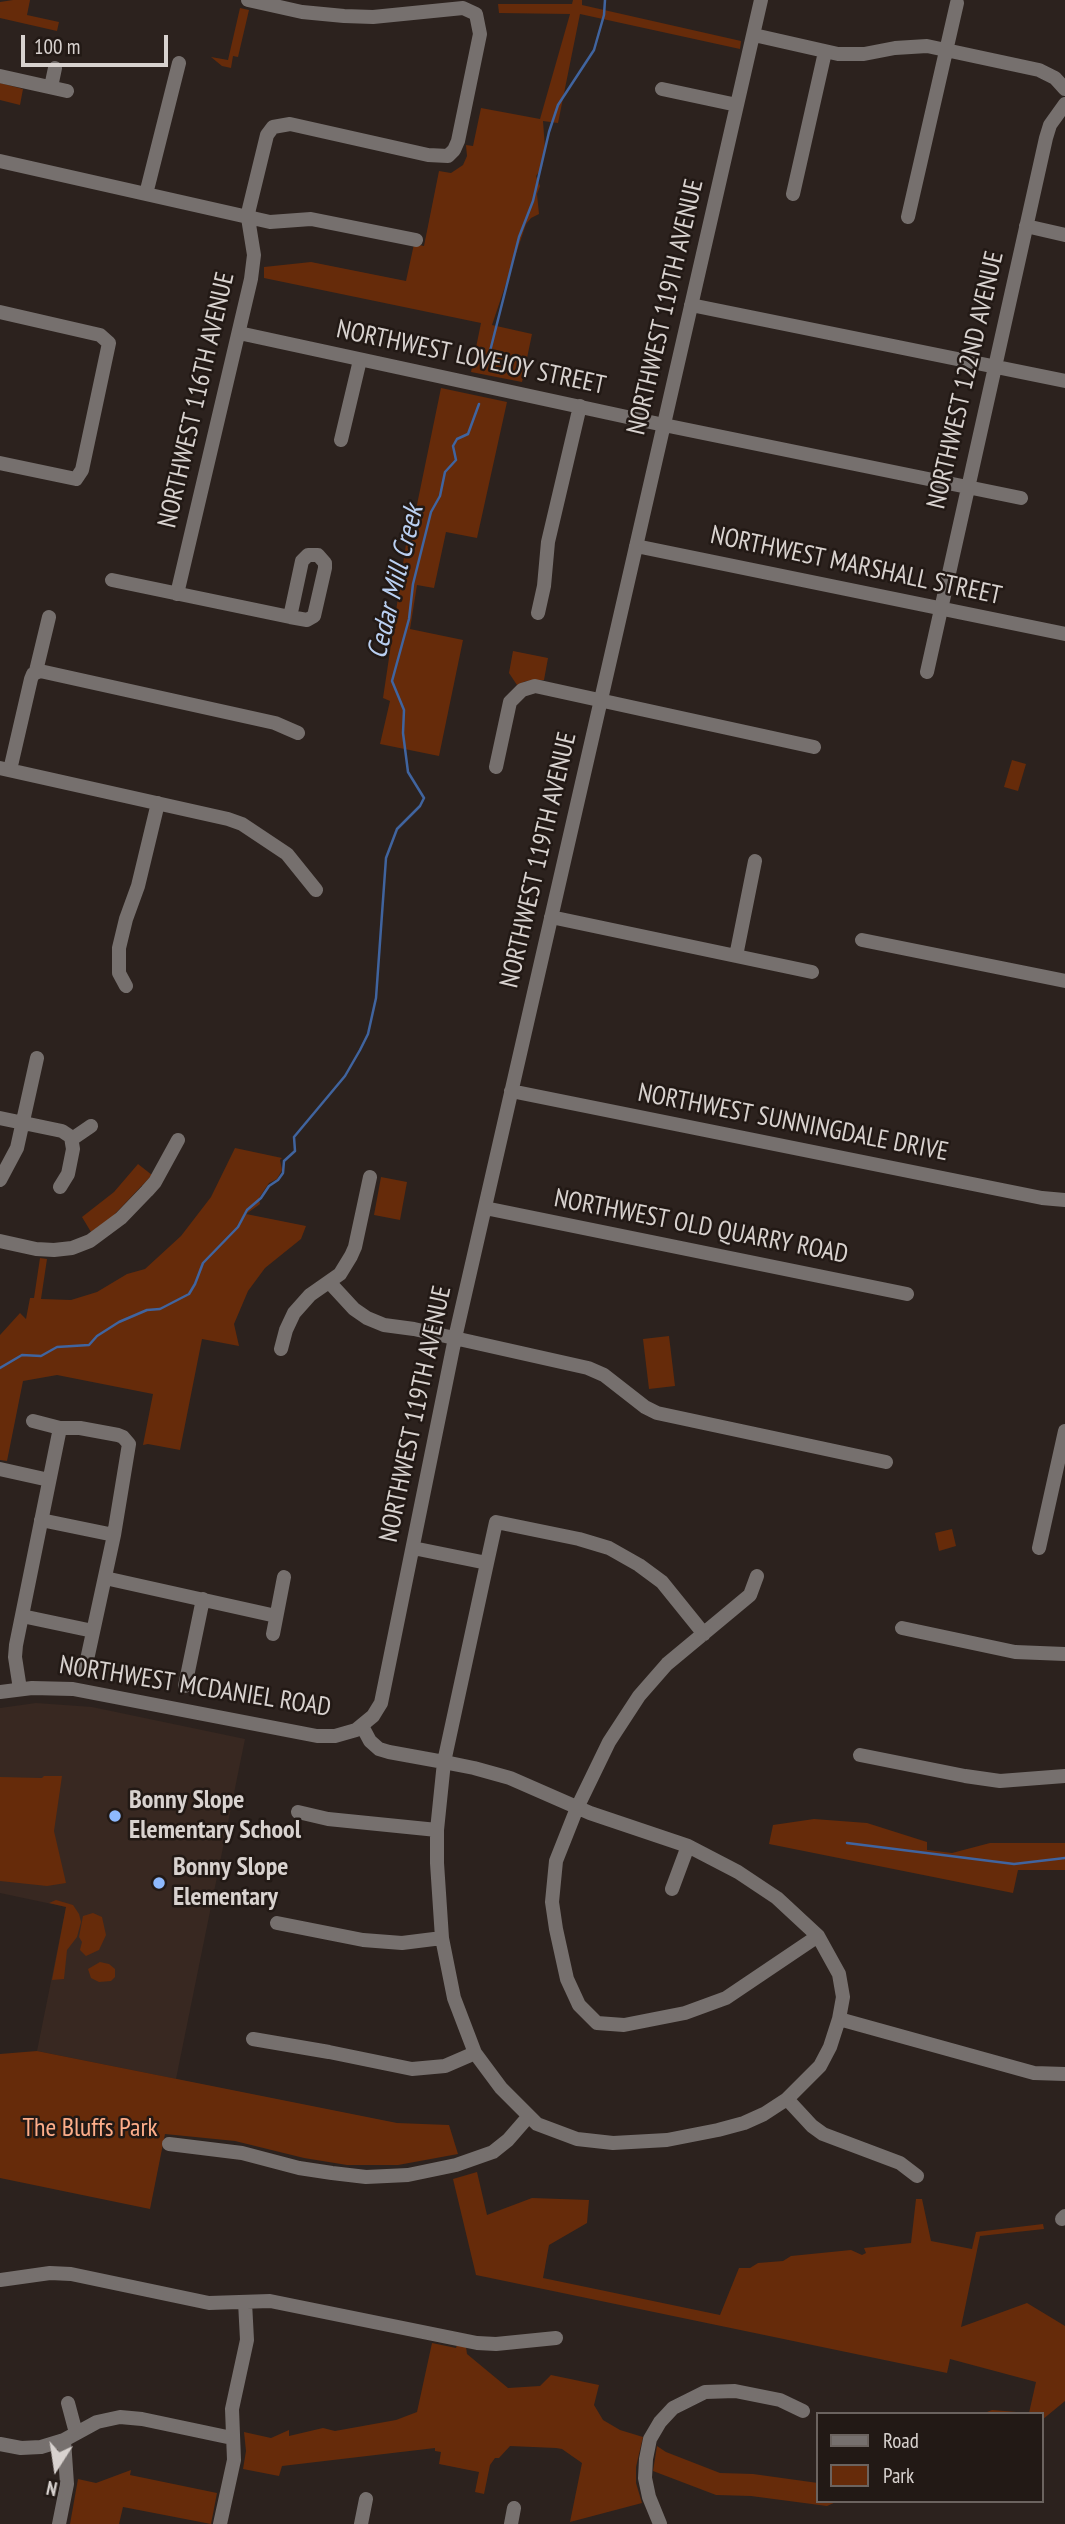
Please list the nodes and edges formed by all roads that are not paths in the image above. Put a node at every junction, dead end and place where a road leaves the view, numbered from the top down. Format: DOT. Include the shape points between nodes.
graph roads {
  1 [pos="248,0"];
  2 [pos="761,0"];
  3 [pos="957,3"];
  4 [pos="754,35"];
  5 [pos="946,50"];
  6 [pos="825,52"];
  7 [pos="179,64"];
  8 [pos="55,68"];
  9 [pos="0,76"];
  10 [pos="51,87"];
  11 [pos="662,89"];
  12 [pos="1065,89"];
  13 [pos="67,91"];
  14 [pos="1065,104"];
  15 [pos="737,105"];
  16 [pos="0,161"];
  17 [pos="146,194"];
  18 [pos="793,194"];
  19 [pos="908,217"];
  20 [pos="248,218"];
  21 [pos="1026,226"];
  22 [pos="1065,235"];
  23 [pos="416,240"];
  24 [pos="691,305"];
  25 [pos="0,312"];
  26 [pos="239,333"];
  27 [pos="360,360"];
  28 [pos="994,366"];
  29 [pos="1065,381"];
  30 [pos="580,406"];
  31 [pos="664,425"];
  32 [pos="341,440"];
  33 [pos="0,463"];
  34 [pos="968,488"];
  35 [pos="1021,498"];
  36 [pos="636,546"];
  37 [pos="112,580"];
  38 [pos="177,594"];
  39 [pos="939,607"];
  40 [pos="538,613"];
  41 [pos="49,617"];
  42 [pos="290,617"];
  43 [pos="1065,634"];
  44 [pos="36,671"];
  45 [pos="926,672"];
  46 [pos="601,702"];
  47 [pos="298,733"];
  48 [pos="814,747"];
  49 [pos="496,766"];
  50 [pos="5,769"];
  51 [pos="158,803"];
  52 [pos="755,860"];
  53 [pos="316,890"];
  54 [pos="551,917"];
  55 [pos="862,940"];
  56 [pos="736,956"];
  57 [pos="812,972"];
  58 [pos="1065,981"];
  59 [pos="126,986"];
  60 [pos="37,1058"];
  61 [pos="511,1091"];
  62 [pos="0,1118"];
  63 [pos="22,1122"];
  64 [pos="91,1126"];
  65 [pos="72,1139"];
  66 [pos="178,1140"];
  67 [pos="370,1177"];
  68 [pos="0,1180"];
  69 [pos="60,1187"];
  70 [pos="1065,1200"];
  71 [pos="485,1208"];
  72 [pos="0,1241"];
  73 [pos="330,1283"];
  74 [pos="907,1294"];
  75 [pos="455,1338"];
  76 [pos="281,1349"];
  77 [pos="33,1422"];
  78 [pos="60,1428"];
  79 [pos="1065,1432"];
  80 [pos="886,1462"];
  81 [pos="0,1469"];
  82 [pos="49,1480"];
  83 [pos="41,1520"];
  84 [pos="114,1535"];
  85 [pos="413,1548"];
  86 [pos="1039,1548"];
  87 [pos="487,1563"];
  88 [pos="757,1576"];
  89 [pos="284,1577"];
  90 [pos="105,1578"];
  91 [pos="203,1599"];
  92 [pos="22,1616"];
  93 [pos="276,1616"];
  94 [pos="902,1628"];
  95 [pos="93,1631"];
  96 [pos="273,1634"];
  97 [pos="704,1634"];
  98 [pos="1065,1654"];
  99 [pos="85,1669"];
  100 [pos="185,1686"];
  101 [pos="20,1689"];
  102 [pos="0,1692"];
  103 [pos="362,1726"];
  104 [pos="860,1755"];
  105 [pos="444,1762"];
  106 [pos="1065,1776"];
  107 [pos="577,1808"];
  108 [pos="298,1812"];
  109 [pos="437,1830"];
  110 [pos="688,1846"];
  111 [pos="672,1889"];
  112 [pos="276,1923"];
  113 [pos="818,1936"];
  114 [pos="442,1938"];
  115 [pos="839,2019"];
  116 [pos="253,2039"];
  117 [pos="475,2053"];
  118 [pos="1065,2074"];
  119 [pos="787,2098"];
  120 [pos="528,2117"];
  121 [pos="169,2144"];
  122 [pos="917,2176"];
  123 [pos="0,2280"];
  124 [pos="245,2302"];
  125 [pos="556,2338"];
  126 [pos="68,2403"];
  127 [pos="803,2411"];
  128 [pos="70,2437"];
  129 [pos="232,2438"];
  130 [pos="0,2444"];
  131 [pos="366,2499"];
  132 [pos="514,2508"];
  133 [pos="59,2524"];
  134 [pos="220,2524"];
  135 [pos="361,2524"];
  136 [pos="511,2524"];
  137 [pos="660,2524"];
  1 -- 20 [label="street, NORTHWEST 116TH AVENUE" via="344,16 457,7 476,14 480,34 458,141 448,156 290,124 272,127"];
  2 -- 4 [label="street, NORTHWEST 119TH AVENUE"];
  3 -- 5 [label="street"];
  4 -- 6 [label="street"];
  4 -- 15 [label="street, NORTHWEST 119TH AVENUE"];
  5 -- 6 [label="street" via="915,46 864,54"];
  5 -- 12 [label="street" via="1039,70"];
  5 -- 19 [label="street"];
  6 -- 18 [label="street"];
  7 -- 17 [label="street"];
  8 -- 10 [label="street"];
  9 -- 10 [label="street"];
  10 -- 13 [label="street"];
  11 -- 15 [label="street"];
  14 -- 21 [label="street, NORTHWEST 122ND AVENUE" via="1045,138"];
  15 -- 24 [label="street, NORTHWEST 119TH AVENUE"];
  16 -- 17 [label="street"];
  17 -- 20 [label="street"];
  20 -- 23 [label="street" via="270,222 311,219"];
  20 -- 26 [label="street, NORTHWEST 116TH AVENUE" via="254,255"];
  21 -- 22 [label="street"];
  21 -- 28 [label="street, NORTHWEST 122ND AVENUE"];
  24 -- 28 [label="street"];
  24 -- 31 [label="street, NORTHWEST 119TH AVENUE"];
  25 -- 33 [label="street" via="108,340 82,470 76,479"];
  26 -- 27 [label="street, NORTHWEST LOVEJOY STREET"];
  26 -- 38 [label="street, NORTHWEST 116TH AVENUE"];
  27 -- 30 [label="street, NORTHWEST LOVEJOY STREET"];
  27 -- 32 [label="street"];
  28 -- 29 [label="street"];
  28 -- 34 [label="street, NORTHWEST 122ND AVENUE"];
  30 -- 31 [label="street, NORTHWEST LOVEJOY STREET"];
  30 -- 40 [label="street" via="548,542"];
  31 -- 34 [label="street, NORTHWEST LOVEJOY STREET"];
  31 -- 36 [label="street, NORTHWEST 119TH AVENUE"];
  34 -- 35 [label="street, NORTHWEST LOVEJOY STREET"];
  34 -- 39 [label="street, NORTHWEST 122ND AVENUE"];
  36 -- 39 [label="street, NORTHWEST MARSHALL STREET"];
  36 -- 46 [label="street, NORTHWEST 119TH AVENUE"];
  37 -- 38 [label="street"];
  38 -- 42 [label="street"];
  39 -- 43 [label="street, NORTHWEST MARSHALL STREET"];
  39 -- 45 [label="street, NORTHWEST 122ND AVENUE"];
  41 -- 44 [label="street"];
  42 -- 42 [label="street" via="302,561 318,555 325,568 314,615 307,620"];
  44 -- 47 [label="street" via="275,723"];
  44 -- 50 [label="street"];
  46 -- 48 [label="street"];
  46 -- 49 [label="street" via="541,687 522,690 510,702"];
  46 -- 54 [label="street, NORTHWEST 119TH AVENUE"];
  50 -- 51 [label="street"];
  51 -- 53 [label="street" via="242,824 287,853"];
  51 -- 59 [label="street" via="119,948 119,973"];
  52 -- 56 [label="street"];
  54 -- 56 [label="street"];
  54 -- 61 [label="street, NORTHWEST 119TH AVENUE"];
  55 -- 58 [label="street"];
  56 -- 57 [label="street"];
  60 -- 63 [label="street"];
  61 -- 70 [label="street, NORTHWEST SUNNINGDALE DRIVE"];
  61 -- 71 [label="street, NORTHWEST 119TH AVENUE"];
  62 -- 63 [label="street"];
  63 -- 65 [label="street" via="62,1131"];
  63 -- 68 [label="street" via="15,1153"];
  64 -- 65 [label="street"];
  65 -- 69 [label="street" via="68,1174"];
  66 -- 72 [label="street" via="155,1182 121,1218 90,1241 54,1250"];
  67 -- 73 [label="street" via="355,1247"];
  71 -- 74 [label="street, NORTHWEST OLD QUARRY ROAD"];
  71 -- 75 [label="street, NORTHWEST 119TH AVENUE"];
  73 -- 75 [label="street" via="377,1323"];
  73 -- 76 [label="street" via="294,1313"];
  75 -- 80 [label="street" via="588,1368 657,1413"];
  75 -- 85 [label="street, NORTHWEST 119TH AVENUE"];
  77 -- 78 [label="street"];
  78 -- 82 [label="street"];
  78 -- 84 [label="street" via="128,1440"];
  79 -- 86 [label="street"];
  81 -- 82 [label="street"];
  82 -- 83 [label="street"];
  83 -- 84 [label="street"];
  83 -- 92 [label="street"];
  84 -- 90 [label="street"];
  85 -- 87 [label="street"];
  85 -- 103 [label="street, NORTHWEST 119TH AVENUE" via="386,1687 378,1708"];
  87 -- 97 [label="street, NORTHWEST MCDANIEL ROAD" via="496,1522 609,1548 662,1583"];
  87 -- 105 [label="street, NORTHWEST MCDANIEL ROAD"];
  88 -- 97 [label="street" via="750,1595"];
  89 -- 93 [label="street"];
  90 -- 91 [label="street"];
  90 -- 95 [label="street"];
  91 -- 93 [label="street"];
  91 -- 100 [label="street"];
  92 -- 95 [label="street"];
  92 -- 101 [label="street" via="15,1657"];
  93 -- 96 [label="street"];
  94 -- 98 [label="street" via="1015,1652"];
  95 -- 99 [label="street"];
  97 -- 107 [label="street" via="667,1664 639,1696 609,1742"];
  101 -- 102 [label="street, NORTHWEST MCDANIEL ROAD"];
  101 -- 103 [label="street, NORTHWEST MCDANIEL ROAD" via="82,1690 317,1736 344,1734"];
  103 -- 105 [label="street, NORTHWEST MCDANIEL ROAD" via="379,1749"];
  104 -- 106 [label="street" via="1000,1781"];
  105 -- 107 [label="street, NORTHWEST MCDANIEL ROAD" via="510,1779"];
  105 -- 109 [label="street, NORTHWEST MCDANIEL ROAD"];
  107 -- 110 [label="street, NORTHWEST MCDANIEL ROAD"];
  107 -- 113 [label="street" via="556,1861 552,1902 567,1979 579,2005 597,2023 639,2023 726,1998"];
  108 -- 109 [label="street"];
  109 -- 114 [label="street, NORTHWEST MCDANIEL ROAD"];
  110 -- 111 [label="street"];
  110 -- 113 [label="street, NORTHWEST MCDANIEL ROAD" via="757,1884"];
  112 -- 114 [label="street" via="363,1940 402,1943"];
  113 -- 115 [label="street, NORTHWEST MCDANIEL ROAD" via="839,1974"];
  114 -- 117 [label="street, NORTHWEST MCDANIEL ROAD" via="454,1998"];
  115 -- 118 [label="street" via="1034,2073"];
  115 -- 119 [label="street, NORTHWEST MCDANIEL ROAD" via="820,2066"];
  116 -- 117 [label="street" via="412,2069 445,2066"];
  117 -- 120 [label="street, NORTHWEST MCDANIEL ROAD"];
  119 -- 120 [label="street, NORTHWEST MCDANIEL ROAD" via="764,2114 718,2130 667,2140 577,2139"];
  119 -- 122 [label="street" via="823,2134 900,2163"];
  120 -- 121 [label="street" via="493,2152 408,2175 332,2174 242,2153"];
  123 -- 124 [label="street" via="71,2274 209,2302"];
  124 -- 125 [label="street" via="270,2301 488,2344"];
  124 -- 129 [label="street" via="248,2332 232,2409"];
  126 -- 128 [label="street"];
  127 -- 137 [label="street" via="780,2400 736,2391 705,2392 673,2408 650,2439 646,2459 647,2488"];
  128 -- 129 [label="street" via="97,2422 120,2417"];
  128 -- 130 [label="street" via="31,2448"];
  128 -- 133 [label="street"];
  129 -- 134 [label="street" via="234,2460"];
  131 -- 135 [label="street"];
  132 -- 136 [label="street"];
}
